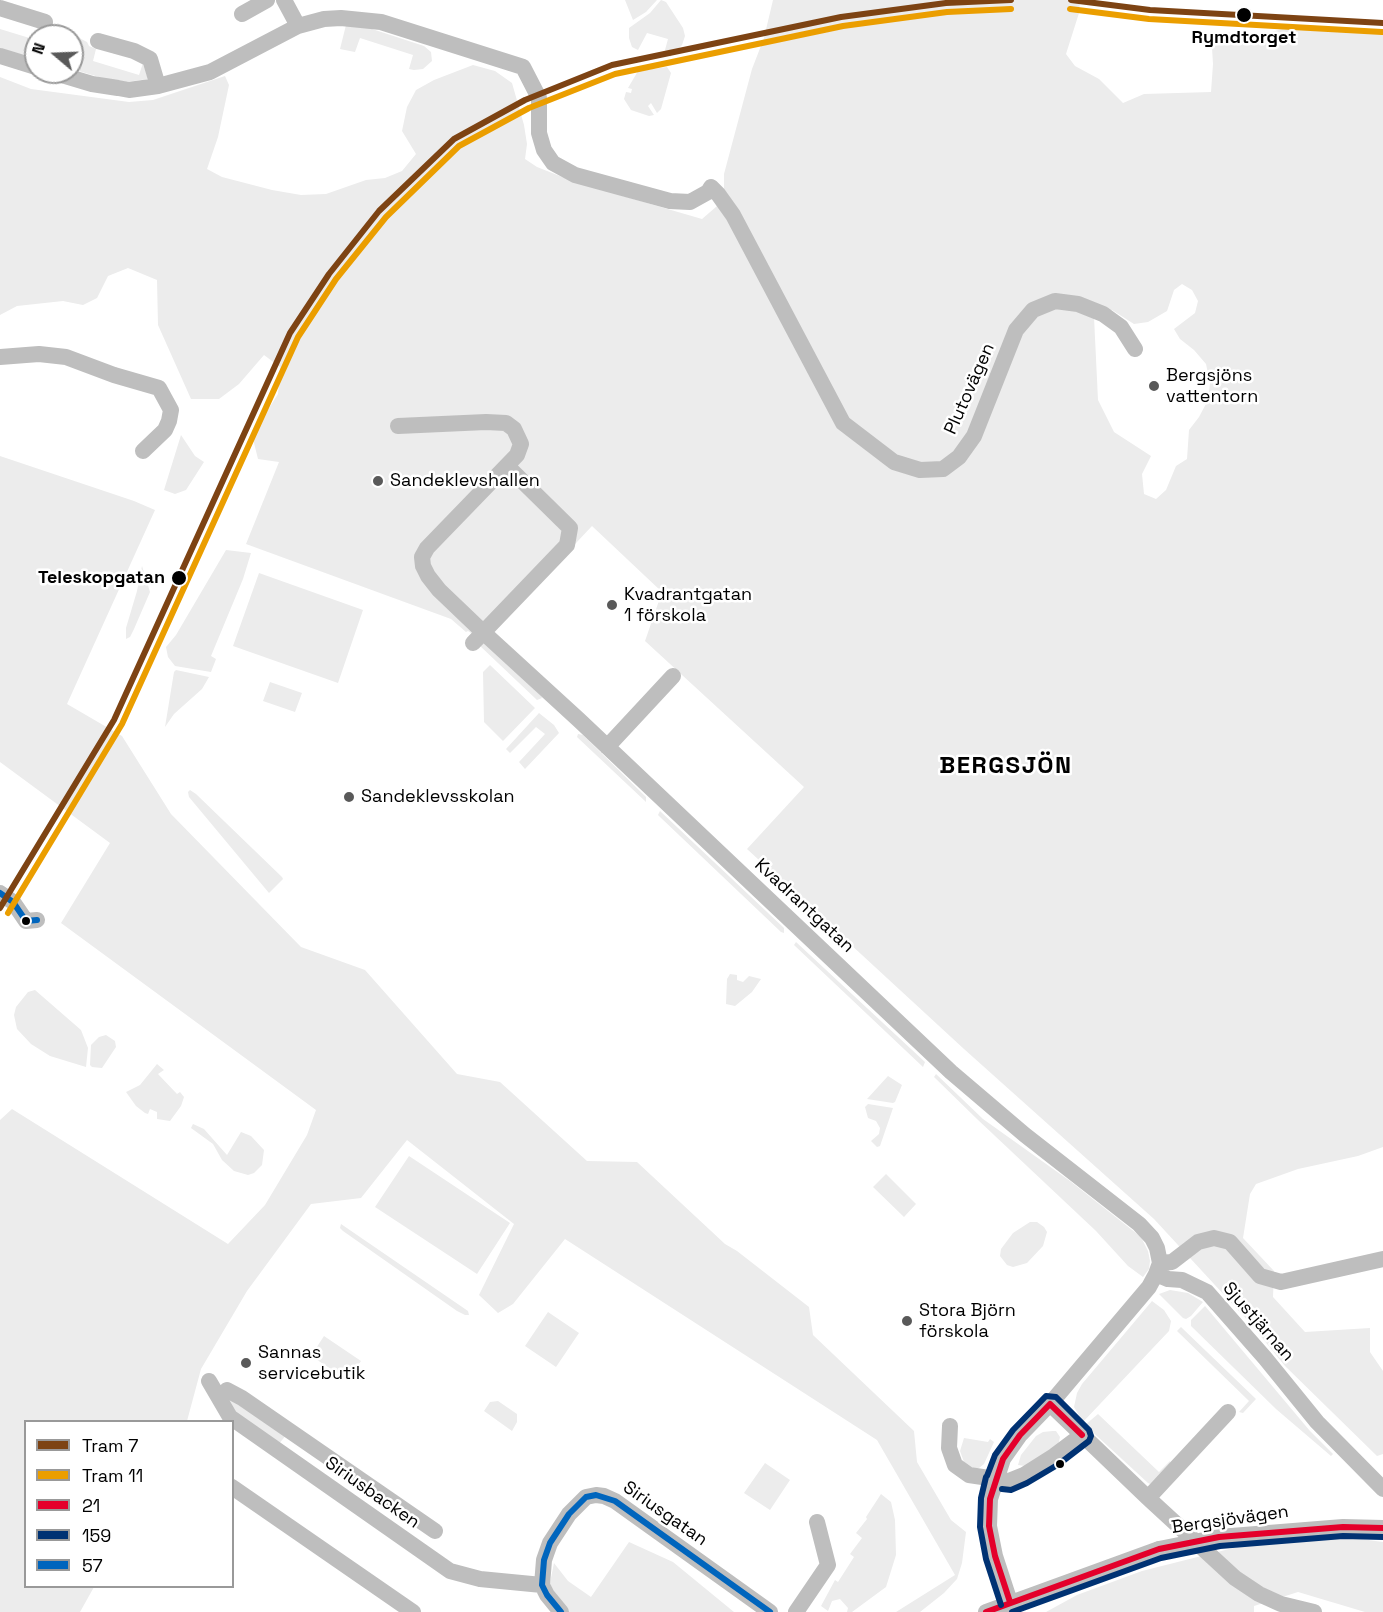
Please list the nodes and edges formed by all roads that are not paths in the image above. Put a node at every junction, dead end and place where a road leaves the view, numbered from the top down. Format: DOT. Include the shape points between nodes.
graph roads {
  1 [pos="267,0"];
  2 [pos="284,0"];
  3 [pos="0,8"];
  4 [pos="242,14"];
  5 [pos="45,22"];
  6 [pos="298,27"];
  7 [pos="98,41"];
  8 [pos="0,56"];
  9 [pos="24,63"];
  10 [pos="84,82"];
  11 [pos="158,86"];
  12 [pos="1135,349"];
  13 [pos="0,357"];
  14 [pos="398,426"];
  15 [pos="142,451"];
  16 [pos="507,466"];
  17 [pos="478,638"];
  18 [pos="673,676"];
  19 [pos="607,747"];
  20 [pos="0,893"];
  21 [pos="37,920"];
  22 [pos="1383,1259"];
  23 [pos="1158,1268"];
  24 [pos="209,1381"];
  25 [pos="220,1399"];
  26 [pos="1050,1404"];
  27 [pos="1228,1412"];
  28 [pos="950,1426"];
  29 [pos="1082,1435"];
  30 [pos="995,1479"];
  31 [pos="234,1488"];
  32 [pos="1383,1489"];
  33 [pos="1148,1498"];
  34 [pos="817,1522"];
  35 [pos="1383,1528"];
  36 [pos="435,1531"];
  37 [pos="542,1586"];
  38 [pos="1010,1602"];
  39 [pos="1279,1608"];
  40 [pos="412,1612"];
  41 [pos="561,1612"];
  42 [pos="770,1612"];
  43 [pos="796,1612"];
  44 [pos="986,1612"];
  45 [pos="1314,1612"];
  1 -- 4 [label="street"];
  2 -- 6 [label="street"];
  3 -- 5 [label="street"];
  6 -- 11 [label="street" via="210,72"];
  6 -- 12 [label="street, Plutovägen" via="324,19 381,22 523,67 539,98 539,133 553,163 622,189 680,202 690,202 711,187 734,215 843,423 894,462 920,470 943,469 959,458 974,436 1016,330 1033,310 1055,301 1078,304 1121,327"];
  7 -- 11 [label="street" via="150,59"];
  8 -- 9 [label="street"];
  10 -- 11 [label="street" via="129,90"];
  13 -- 15 [label="street" via="66,357 159,388 171,410 169,421 165,430"];
  14 -- 16 [label="street" via="506,423 514,429 520,444 517,455"];
  16 -- 17 [label="street, Kvadrantgatan" via="422,557 428,576"];
  16 -- 17 [label="street" via="570,528 567,545"];
  17 -- 19 [label="street, Kvadrantgatan"];
  18 -- 19 [label="street"];
  19 -- 23 [label="street, Kvadrantgatan" via="951,1072 1139,1224 1157,1248"];
  20 -- 21 [label="street" via="13,902 26,921"];
  22 -- 23 [label="street, Sjustjärnan" via="1281,1282 1260,1276 1230,1242 1214,1238 1198,1242"];
  23 -- 26 [label="street" via="1149,1287"];
  23 -- 32 [label="street, Sjustjärnan" via="1168,1279 1182,1280 1208,1292 1317,1422"];
  24 -- 25 [label="street, Siriusbacken"];
  25 -- 36 [label="street" via="227,1390 242,1398"];
  25 -- 37 [label="street, Siriusbacken" via="230,1417 450,1571 480,1579 491,1576"];
  26 -- 29 [label="street"];
  26 -- 30 [label="street" via="1020,1435"];
  27 -- 33 [label="street"];
  28 -- 30 [label="street" via="949,1448 955,1465 969,1475"];
  29 -- 30 [label="street" via="1023,1475 1009,1481"];
  29 -- 33 [label="street"];
  30 -- 38 [label="street" via="989,1526"];
  31 -- 40 [label="street"];
  33 -- 39 [label="street" via="1235,1578"];
  34 -- 43 [label="street" via="828,1566"];
  35 -- 38 [label="street, Bergsjövägen, bridge" via="1343,1527 1219,1537 1159,1550"];
  37 -- 41 [label="street"];
  37 -- 42 [label="street, Siriusgatan" via="550,1543 569,1514 586,1497 596,1495 615,1501"];
  38 -- 44 [label="street, Bergsjövägen"];
  39 -- 45 [label="street"];
}
